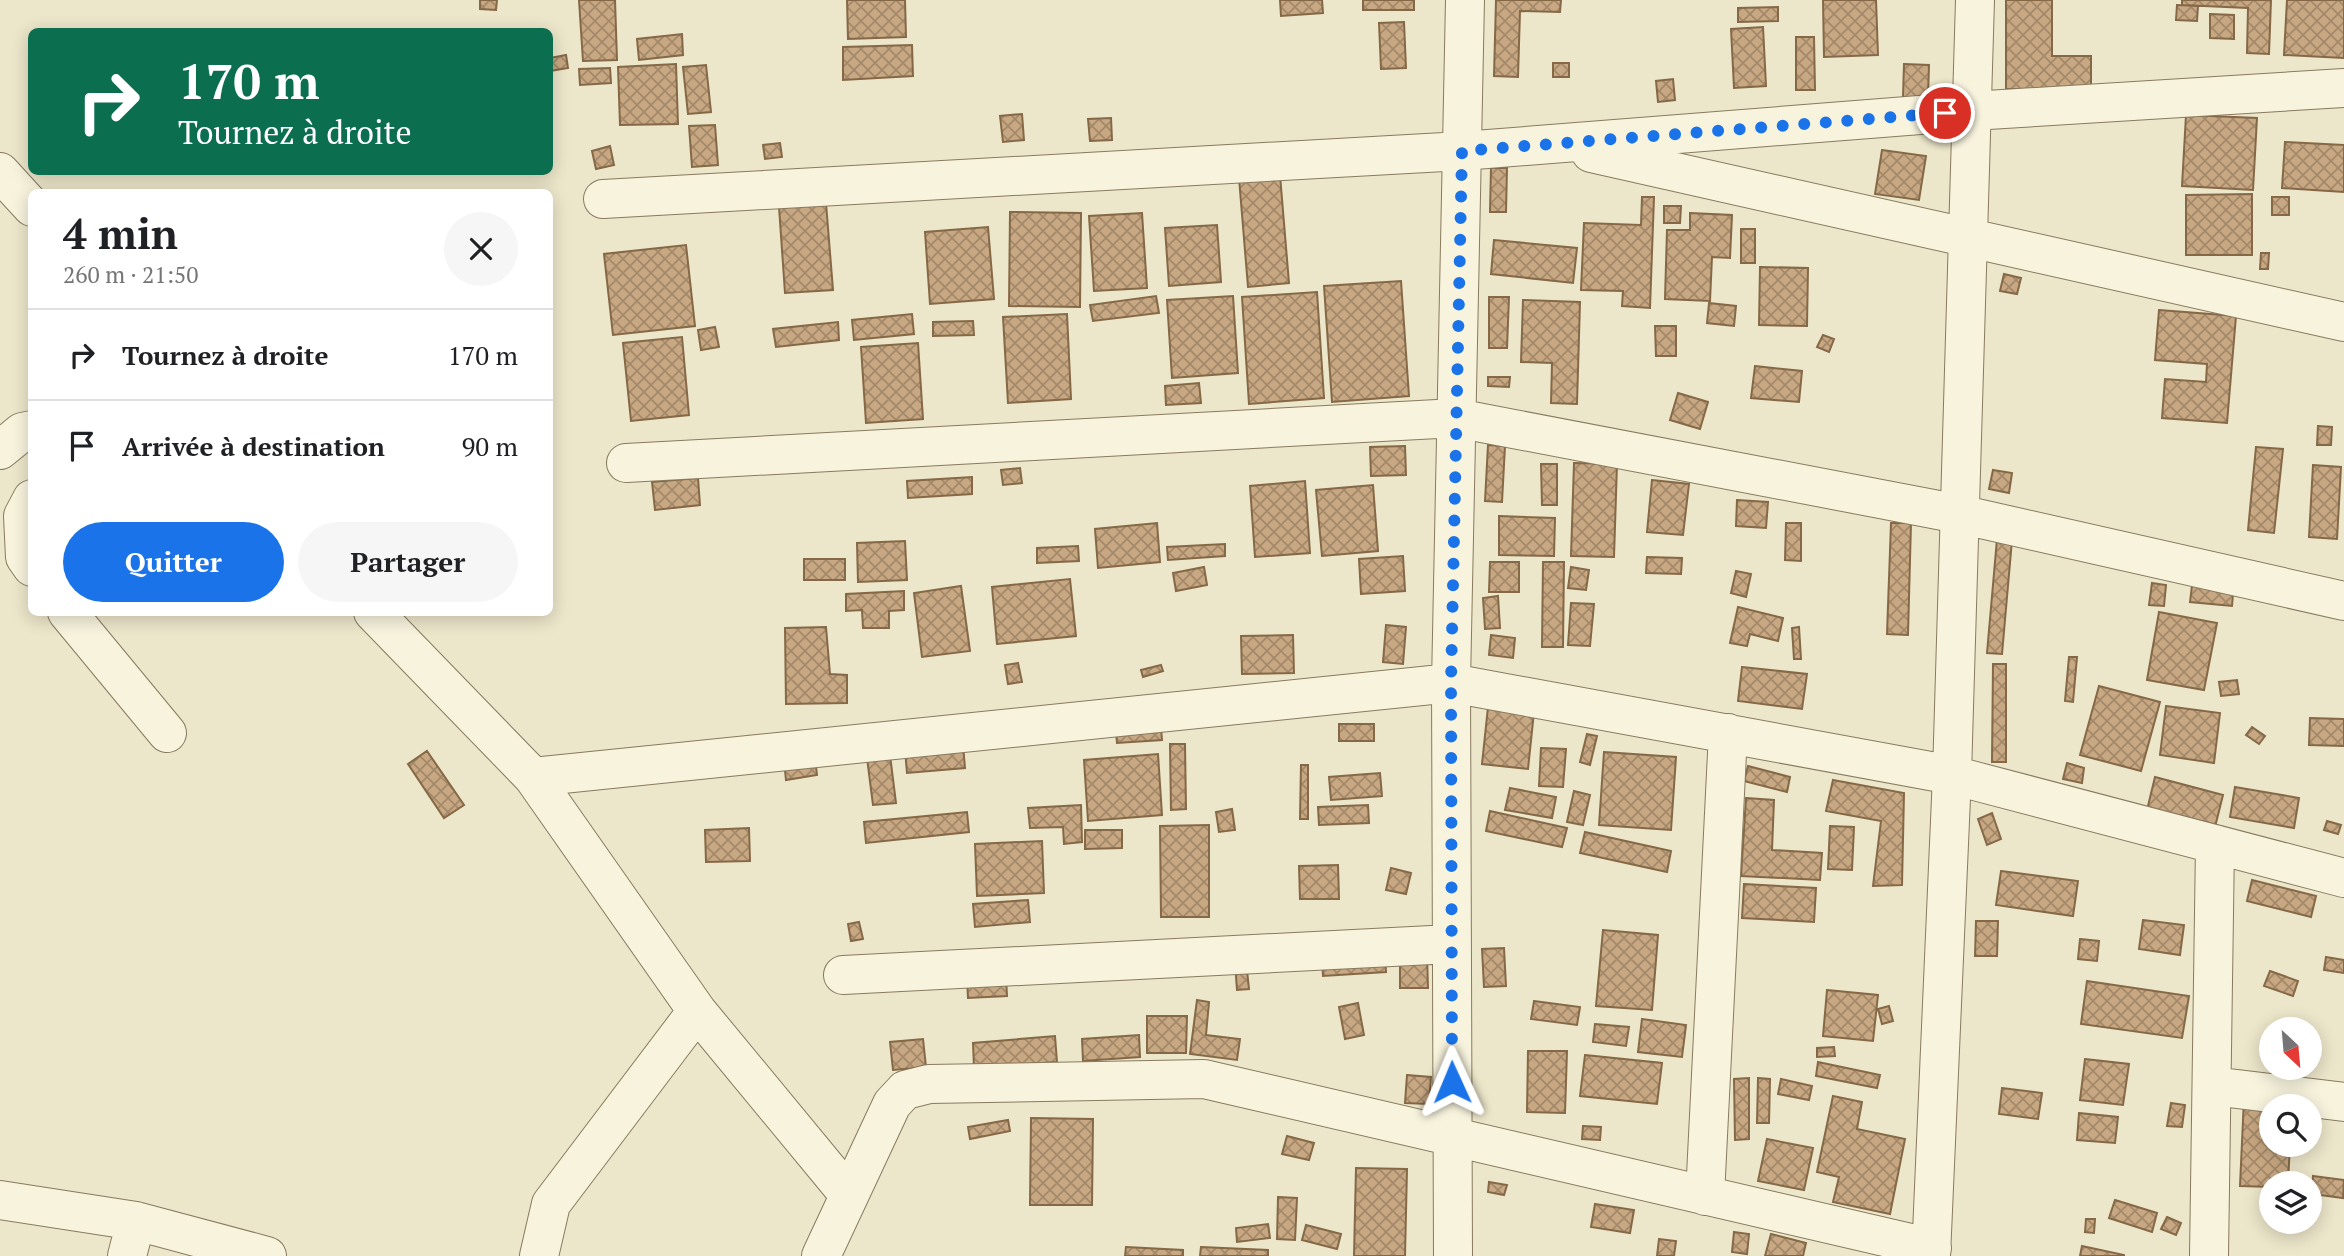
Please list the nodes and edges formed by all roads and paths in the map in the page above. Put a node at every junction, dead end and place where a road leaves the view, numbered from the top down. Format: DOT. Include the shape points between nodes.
graph roads {
  1 [pos="1465,0"];
  2 [pos="1975,0"];
  3 [pos="2344,88"];
  4 [pos="1971,111"];
  5 [pos="1552,144"];
  6 [pos="1462,151"];
  7 [pos="0,172"];
  8 [pos="603,199"];
  9 [pos="28,203"];
  10 [pos="1968,237"];
  11 [pos="2344,322"];
  12 [pos="1456,418"];
  13 [pos="28,431"];
  14 [pos="0,450"];
  15 [pos="626,463"];
  16 [pos="28,507"];
  17 [pos="1959,514"];
  18 [pos="28,561"];
  19 [pos="2344,601"];
  20 [pos="70,616"];
  21 [pos="377,616"];
  22 [pos="1451,682"];
  23 [pos="167,733"];
  24 [pos="1728,733"];
  25 [pos="1952,775"];
  26 [pos="533,777"];
  27 [pos="2215,844"];
  28 [pos="2344,878"];
  29 [pos="1451,944"];
  30 [pos="843,975"];
  31 [pos="697,1011"];
  32 [pos="2212,1086"];
  33 [pos="2344,1102"];
  34 [pos="1453,1138"];
  35 [pos="849,1195"];
  36 [pos="1705,1196"];
  37 [pos="0,1200"];
  38 [pos="132,1239"];
  39 [pos="1932,1252"];
  40 [pos="267,1256"];
  41 [pos="539,1256"];
  42 [pos="821,1256"];
  43 [pos="1453,1256"];
  44 [pos="2209,1256"];
  1 -- 6 [label="street"];
  2 -- 4 [label="street"];
  3 -- 4 [label="street"];
  4 -- 5 [label="street"];
  4 -- 10 [label="street"];
  5 -- 6 [label="street"];
  5 -- 10 [label="street"];
  6 -- 8 [label="street"];
  6 -- 12 [label="street"];
  7 -- 9 [label="street"];
  10 -- 11 [label="street"];
  10 -- 17 [label="street"];
  12 -- 15 [label="street"];
  12 -- 17 [label="street"];
  12 -- 22 [label="street"];
  13 -- 14 [label="street"];
  16 -- 18 [label="street" via="23,516"];
  17 -- 19 [label="street"];
  17 -- 25 [label="street"];
  20 -- 23 [label="street"];
  21 -- 26 [label="street"];
  22 -- 24 [label="street"];
  22 -- 26 [label="street"];
  22 -- 29 [label="street"];
  24 -- 25 [label="street"];
  24 -- 36 [label="street"];
  25 -- 27 [label="street"];
  25 -- 39 [label="street"];
  26 -- 31 [label="street"];
  27 -- 28 [label="street"];
  27 -- 32 [label="street"];
  29 -- 30 [label="street"];
  29 -- 34 [label="street"];
  31 -- 35 [label="street"];
  31 -- 41 [label="street" via="551,1204"];
  32 -- 33 [label="street"];
  32 -- 44 [label="street"];
  34 -- 35 [label="street" via="1204,1079 929,1084 905,1090 891,1104"];
  34 -- 36 [label="street"];
  34 -- 43 [label="street"];
  35 -- 42 [label="street"];
  36 -- 39 [label="street"];
  37 -- 38 [label="street"];
  38 -- 40 [label="street"];
}
